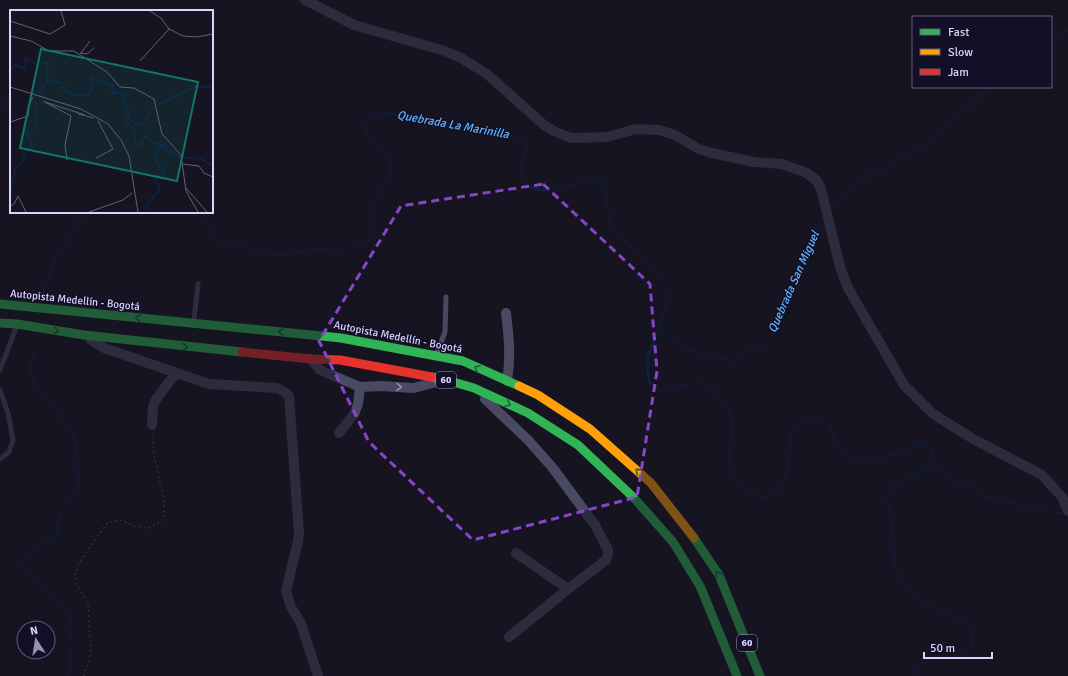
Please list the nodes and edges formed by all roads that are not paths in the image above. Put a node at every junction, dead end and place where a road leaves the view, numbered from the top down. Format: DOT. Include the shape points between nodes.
graph roads {
  1 [pos="305,0"];
  2 [pos="198,284"];
  3 [pos="446,297"];
  4 [pos="0,304"];
  5 [pos="506,313"];
  6 [pos="0,323"];
  7 [pos="17,324"];
  8 [pos="194,324"];
  9 [pos="84,336"];
  10 [pos="436,356"];
  11 [pos="311,359"];
  12 [pos="0,370"];
  13 [pos="176,373"];
  14 [pos="443,379"];
  15 [pos="507,381"];
  16 [pos="360,387"];
  17 [pos="474,388"];
  18 [pos="0,390"];
  19 [pos="152,425"];
  20 [pos="339,433"];
  21 [pos="0,460"];
  22 [pos="1067,509"];
  23 [pos="516,553"];
  24 [pos="568,589"];
  25 [pos="510,637"];
  26 [pos="318,676"];
  27 [pos="737,676"];
  28 [pos="760,676"];
  1 -- 22 [label="street" via="354,25 461,58 487,74 544,125 571,138 607,137 636,130 659,130 675,134 699,149 712,153 754,162 782,164 807,173 817,181 821,189 840,267 848,288 904,384 933,414 975,440 1042,475 1062,497"];
  2 -- 8 [label="lane"];
  3 -- 10 [label="lane" via="445,332"];
  8 -- 4 [label="highway, Autopista Medellín - Bogotá / 60, one-way"];
  5 -- 15 [label="street" via="509,340"];
  6 -- 7 [label="highway, 60"];
  7 -- 9 [label="highway, 60, one-way"];
  7 -- 12 [label="lane"];
  10 -- 8 [label="highway, Autopista Medellín - Bogotá / 60, one-way" via="341,338"];
  9 -- 11 [label="highway, 60, one-way"];
  9 -- 13 [label="street" via="104,348"];
  15 -- 10 [label="highway, Autopista Medellín - Bogotá / 60, one-way" via="463,361"];
  11 -- 14 [label="highway, 60, one-way" via="340,360"];
  11 -- 16 [label="street" via="320,370"];
  13 -- 19 [label="street" via="152,406"];
  13 -- 26 [label="street" via="209,384 277,388 289,396 299,533 286,591 291,607 301,624"];
  16 -- 14 [label="street, one-way" via="414,388"];
  14 -- 17 [label="highway, 60"];
  28 -- 15 [label="highway, Autopista Medellín - Bogotá / 60, one-way" via="719,575 689,530 651,483 590,429 538,395"];
  16 -- 20 [label="street" via="354,414"];
  17 -- 24 [label="street" via="552,466 595,525 608,550 606,560"];
  17 -- 27 [label="highway, 60, one-way" via="528,413 578,445 634,498 673,542 700,586"];
  18 -- 21 [label="lane" via="13,440 9,452"];
  23 -- 24 [label="street"];
  24 -- 25 [label="street"];
}
